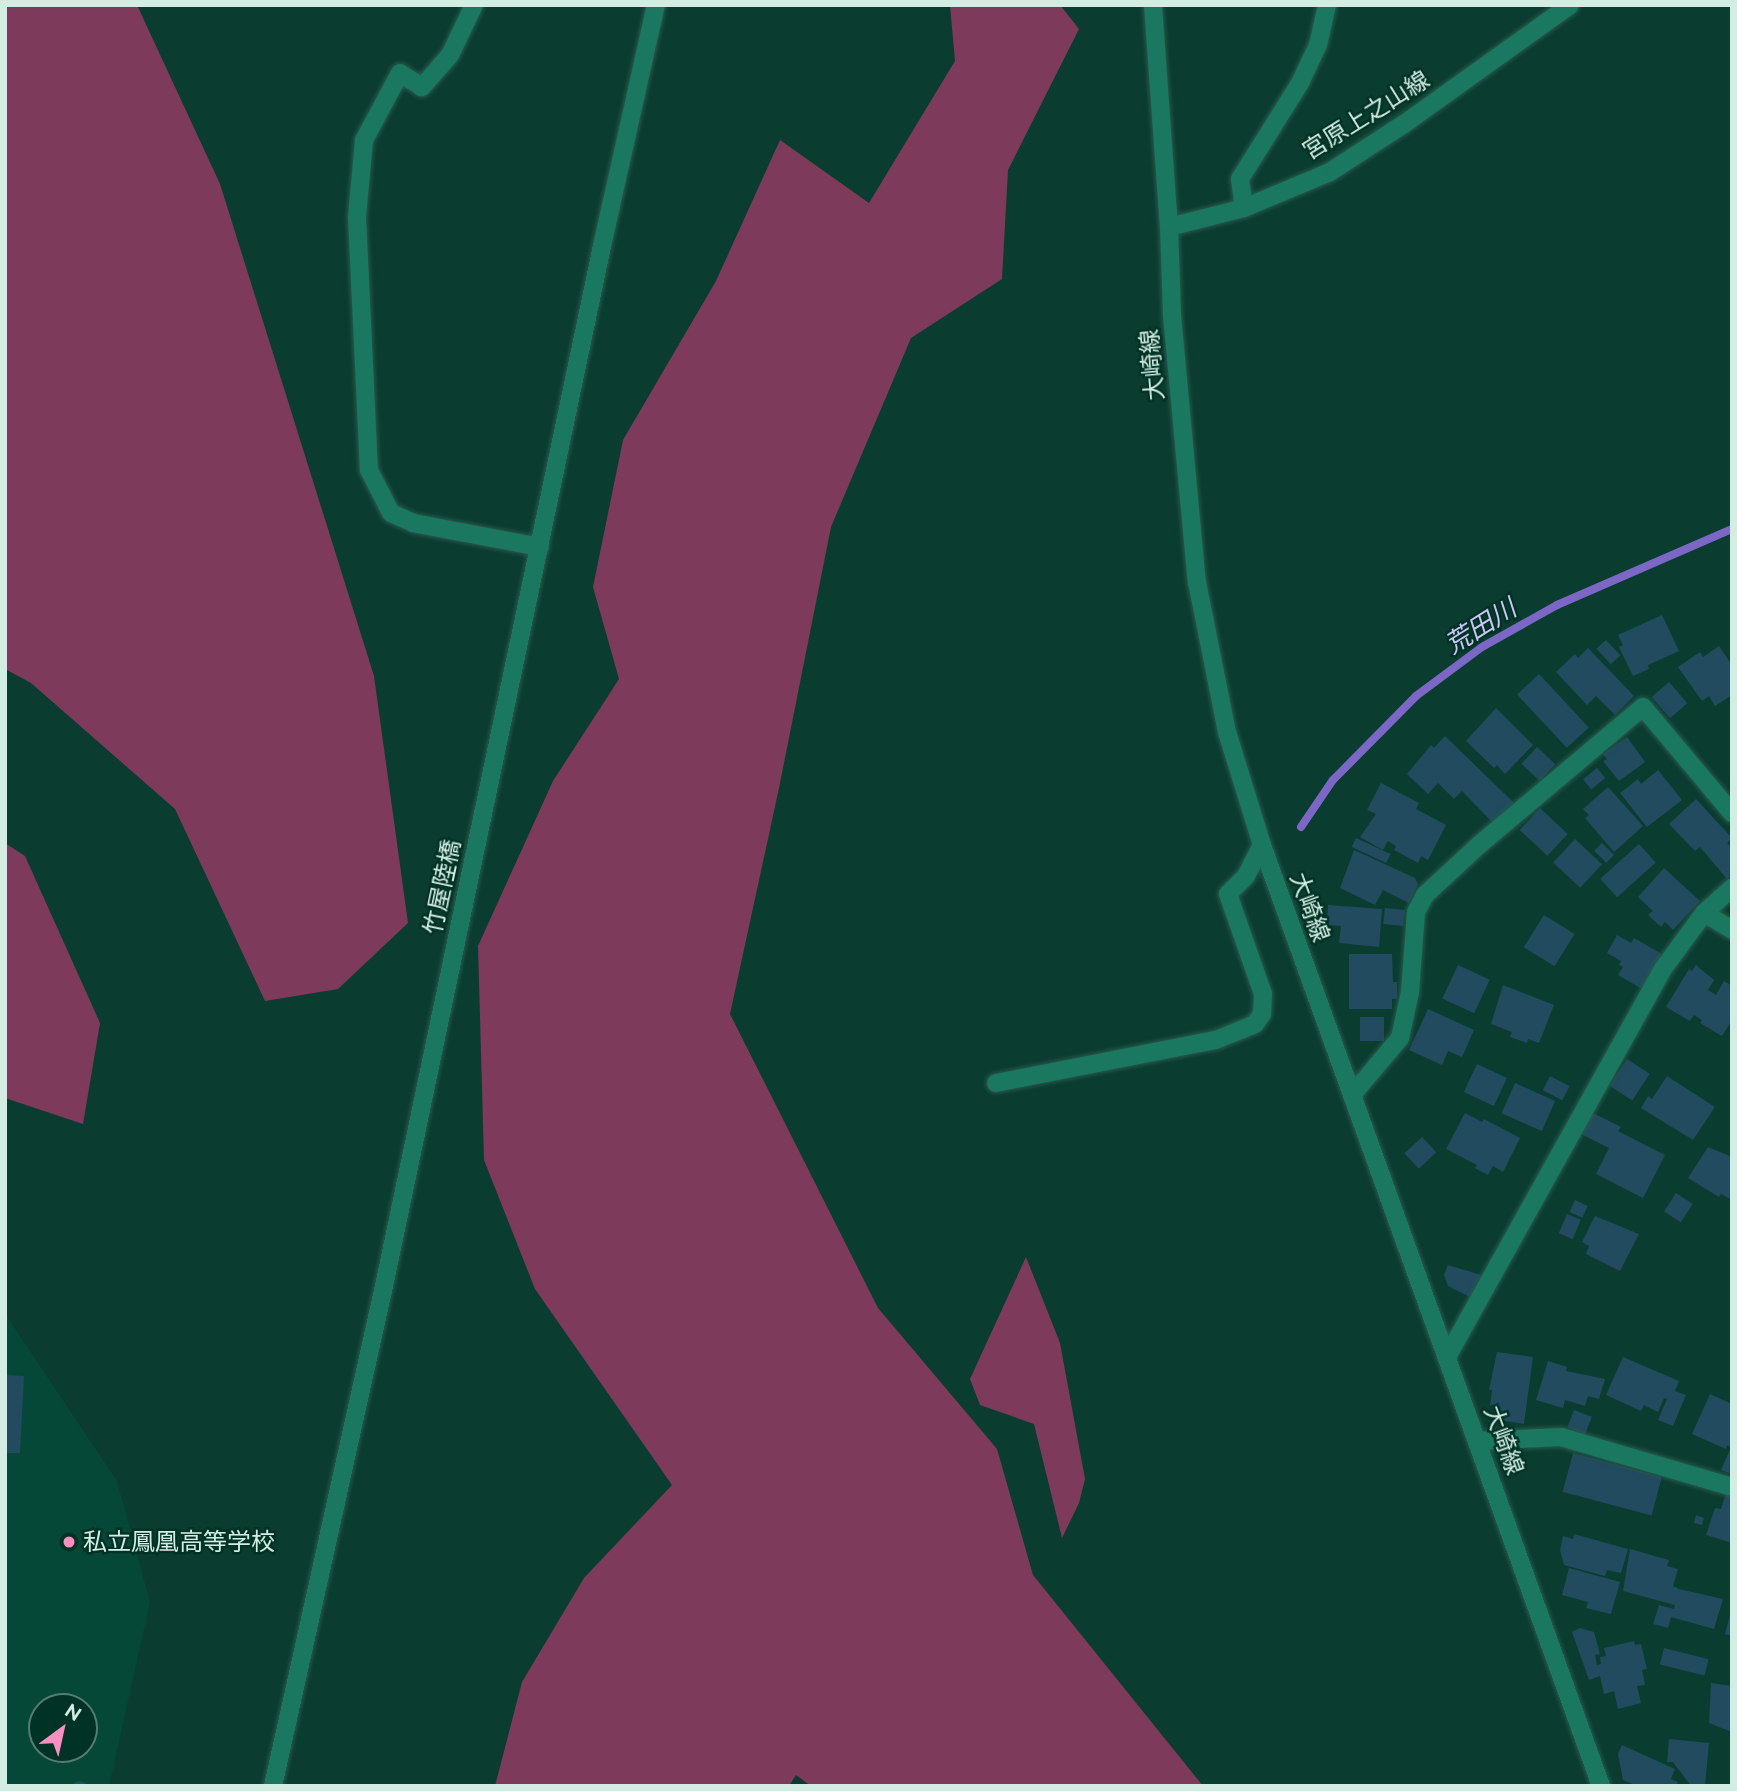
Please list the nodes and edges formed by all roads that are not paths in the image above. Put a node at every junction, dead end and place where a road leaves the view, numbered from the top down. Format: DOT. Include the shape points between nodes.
graph roads {
  1 [pos="474,5"];
  2 [pos="656,5"];
  3 [pos="1153,5"];
  4 [pos="1327,5"];
  5 [pos="1570,5"];
  6 [pos="1244,208"];
  7 [pos="1169,227"];
  8 [pos="540,547"];
  9 [pos="1732,813"];
  10 [pos="1262,845"];
  11 [pos="1732,888"];
  12 [pos="1704,913"];
  13 [pos="1732,930"];
  14 [pos="996,1083"];
  15 [pos="1352,1095"];
  16 [pos="1447,1357"];
  17 [pos="1478,1441"];
  18 [pos="1732,1487"];
  19 [pos="272,1786"];
  20 [pos="1601,1786"];
  1 -- 8 [label="street" via="450,55 422,87 400,73 364,140 357,217 369,470 391,513 413,523"];
  2 -- 8 [label="street, 竹屋陸橋"];
  3 -- 7 [label="street, 大崎線"];
  4 -- 6 [label="street" via="1318,45 1300,83 1240,179"];
  5 -- 6 [label="street, 宮原上之山線" via="1330,172"];
  6 -- 7 [label="street, 宮原上之山線"];
  7 -- 10 [label="street, 大崎線" via="1171,315 1196,582 1227,732"];
  8 -- 19 [label="street, 竹屋陸橋"];
  9 -- 15 [label="street" via="1643,707 1425,895 1416,912 1410,992 1400,1038"];
  10 -- 14 [label="street" via="1246,876 1228,894 1263,994 1262,1014 1255,1024 1216,1040"];
  10 -- 15 [label="street, 大崎線"];
  11 -- 12 [label="street"];
  12 -- 13 [label="street"];
  12 -- 16 [label="street" via="1663,969"];
  15 -- 16 [label="street, 大崎線"];
  16 -- 17 [label="street, 大崎線"];
  17 -- 18 [label="street" via="1561,1437"];
  17 -- 20 [label="street, 大崎線"];
}
